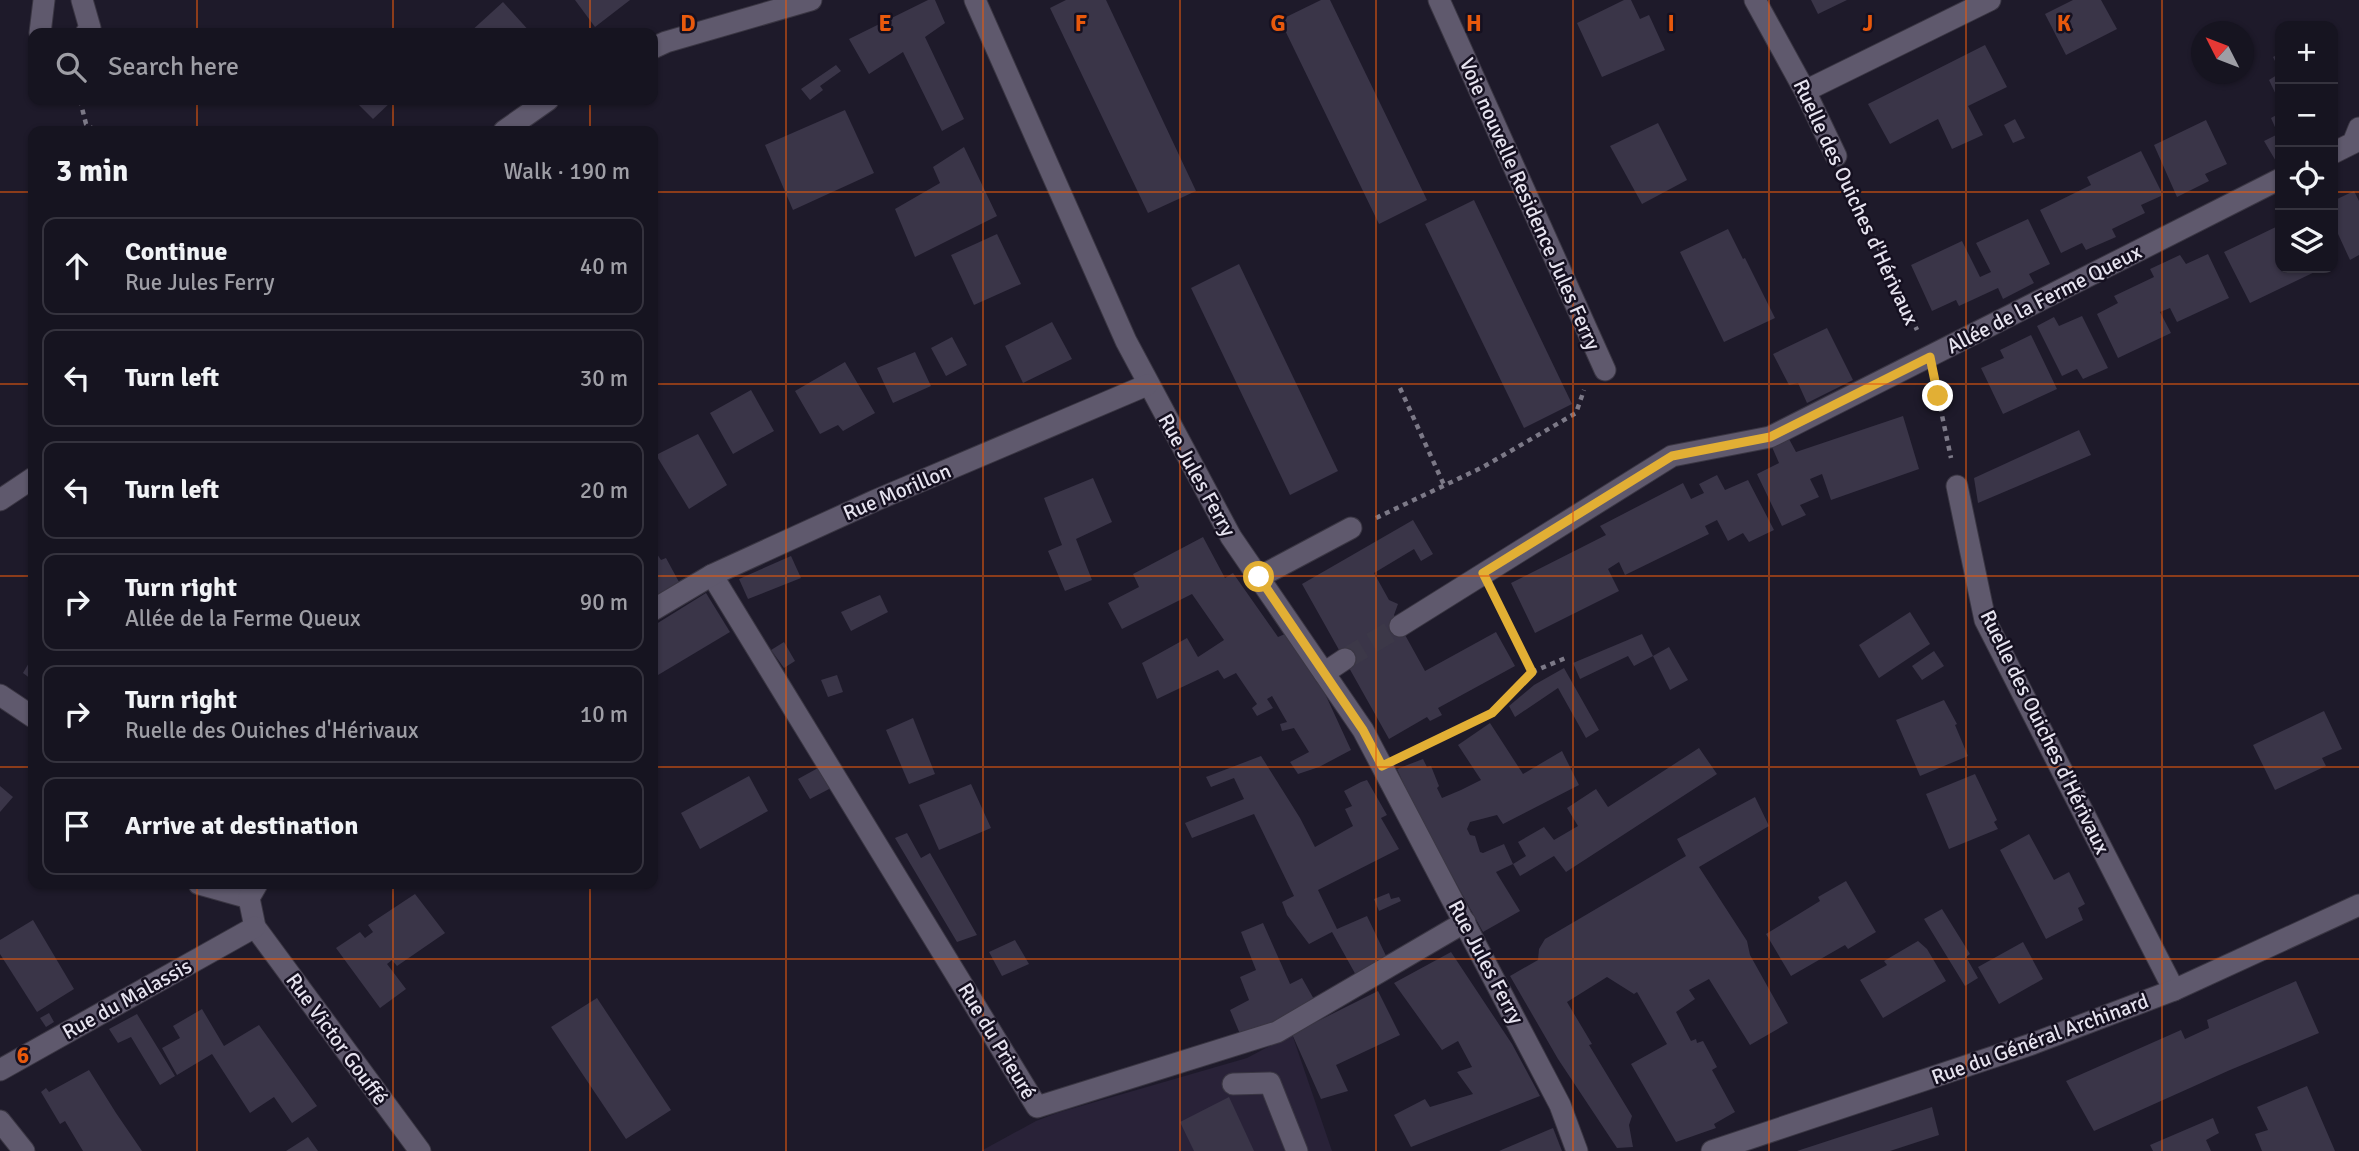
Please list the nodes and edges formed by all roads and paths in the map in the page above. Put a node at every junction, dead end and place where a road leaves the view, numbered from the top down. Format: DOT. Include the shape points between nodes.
graph roads {
  1 [pos="44,0"];
  2 [pos="82,0"];
  3 [pos="811,0"];
  4 [pos="975,0"];
  5 [pos="1439,0"];
  6 [pos="1755,0"];
  7 [pos="1990,0"];
  8 [pos="41,28"];
  9 [pos="90,28"];
  10 [pos="658,46"];
  11 [pos="1805,91"];
  12 [pos="81,105"];
  13 [pos="541,105"];
  14 [pos="89,126"];
  15 [pos="511,126"];
  16 [pos="2357,139"];
  17 [pos="2338,150"];
  18 [pos="1836,156"];
  19 [pos="2275,182"];
  20 [pos="1930,357"];
  21 [pos="1605,370"];
  22 [pos="1147,385"];
  23 [pos="1400,387"];
  24 [pos="28,481"];
  25 [pos="1444,485"];
  26 [pos="1957,486"];
  27 [pos="0,500"];
  28 [pos="1351,528"];
  29 [pos="1483,573"];
  30 [pos="712,575"];
  31 [pos="1259,577"];
  32 [pos="658,607"];
  33 [pos="1400,626"];
  34 [pos="1568,657"];
  35 [pos="1345,659"];
  36 [pos="1532,672"];
  37 [pos="1324,673"];
  38 [pos="0,695"];
  39 [pos="28,714"];
  40 [pos="1382,766"];
  41 [pos="253,891"];
  42 [pos="2357,911"];
  43 [pos="1465,922"];
  44 [pos="255,928"];
  45 [pos="2174,990"];
  46 [pos="0,1070"];
  47 [pos="1233,1084"];
  48 [pos="0,1121"];
  49 [pos="24,1151"];
  50 [pos="420,1151"];
  51 [pos="1297,1151"];
  52 [pos="1577,1151"];
  53 [pos="1712,1151"];
  1 -- 8 [label="street"];
  2 -- 9 [label="street"];
  3 -- 10 [label="street"];
  4 -- 22 [label="street, Rue Jules Ferry"];
  5 -- 21 [label="street, Voie nouvelle Residence Jules Ferry"];
  6 -- 11 [label="street, Ruelle des Ouiches d'Hérivaux"];
  7 -- 11 [label="street"];
  11 -- 18 [label="street, Ruelle des Ouiches d'Hérivaux"];
  12 -- 14 [label="path"];
  13 -- 15 [label="street"];
  16 -- 17 [label="street"];
  18 -- 20 [label="path, Ruelle des Ouiches d'Hérivaux"];
  19 -- 20 [label="street, Allée de la Ferme Queux"];
  20 -- 26 [label="path, Ruelle des Ouiches d'Hérivaux"];
  20 -- 29 [label="street, Allée de la Ferme Queux" via="1770,437 1672,456"];
  21 -- 25 [label="path" via="1583,391 1576,413"];
  22 -- 30 [label="street, Rue Morillon"];
  22 -- 31 [label="street, Rue Jules Ferry" via="1231,537"];
  23 -- 25 [label="path"];
  24 -- 27 [label="street"];
  25 -- 28 [label="path"];
  26 -- 45 [label="street, Ruelle des Ouiches d'Hérivaux" via="1985,620"];
  28 -- 31 [label="street"];
  29 -- 33 [label="street, Allée de la Ferme Queux"];
  29 -- 36 [label="path"];
  30 -- 32 [label="street, Rue Morillon"];
  30 -- 43 [label="street, Rue du Prieuré" via="1037,1107 1277,1032"];
  31 -- 37 [label="street, Rue Jules Ferry"];
  34 -- 36 [label="path"];
  35 -- 37 [label="street"];
  36 -- 40 [label="path" via="1492,713"];
  37 -- 40 [label="street, Rue Jules Ferry"];
  38 -- 39 [label="street"];
  40 -- 43 [label="street, Rue Jules Ferry"];
  41 -- 44 [label="street"];
  42 -- 45 [label="street, Rue du Général Archinard"];
  43 -- 52 [label="street, Rue Jules Ferry" via="1560,1105"];
  44 -- 46 [label="street, Rue du Malassis"];
  44 -- 50 [label="street, Rue Victor Gouffé"];
  45 -- 53 [label="street, Rue du Général Archinard" via="2032,1044"];
  47 -- 51 [label="street" via="1270,1083"];
  48 -- 49 [label="street"];
}
